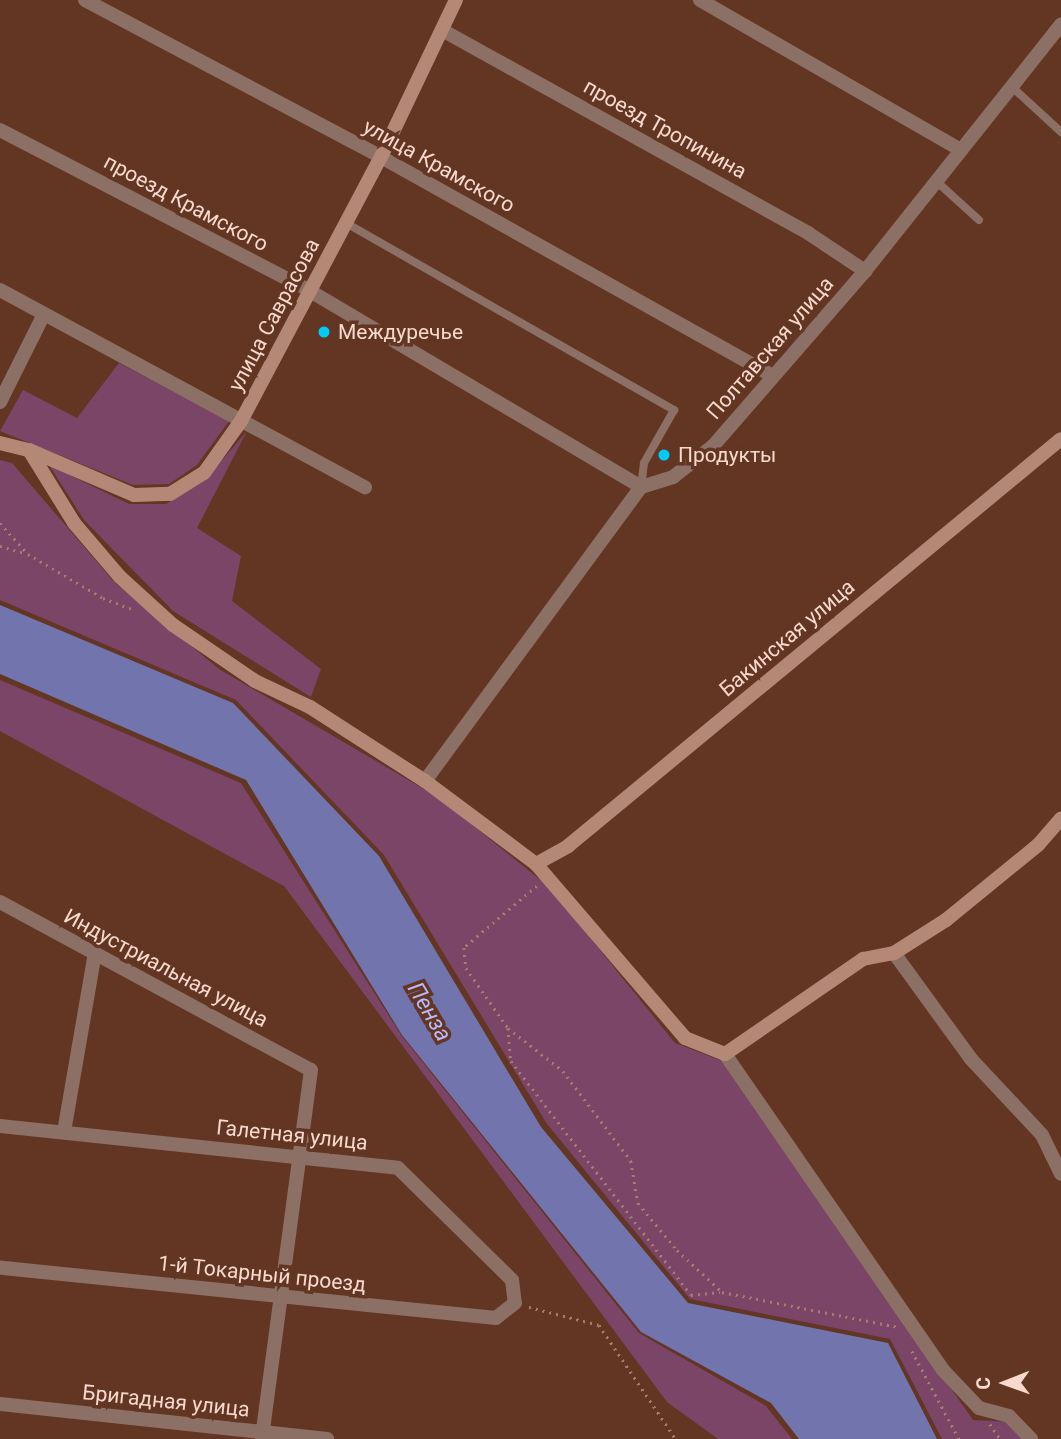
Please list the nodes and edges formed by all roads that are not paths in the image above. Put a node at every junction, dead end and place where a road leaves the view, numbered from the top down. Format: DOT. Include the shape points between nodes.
graph roads {
  1 [pos="85,0"];
  2 [pos="456,0"];
  3 [pos="700,0"];
  4 [pos="1061,25"];
  5 [pos="442,30"];
  6 [pos="1012,87"];
  7 [pos="0,130"];
  8 [pos="1061,132"];
  9 [pos="961,150"];
  10 [pos="381,157"];
  11 [pos="936,181"];
  12 [pos="979,219"];
  13 [pos="346,223"];
  14 [pos="865,271"];
  15 [pos="0,289"];
  16 [pos="310,291"];
  17 [pos="44,314"];
  18 [pos="771,375"];
  19 [pos="0,402"];
  20 [pos="241,421"];
  21 [pos="1061,439"];
  22 [pos="0,443"];
  23 [pos="29,450"];
  24 [pos="365,487"];
  25 [pos="641,487"];
  26 [pos="425,780"];
  27 [pos="1061,819"];
  28 [pos="536,864"];
  29 [pos="0,902"];
  30 [pos="95,953"];
  31 [pos="894,953"];
  32 [pos="725,1054"];
  33 [pos="0,1126"];
  34 [pos="64,1132"];
  35 [pos="299,1157"];
  36 [pos="1061,1174"];
  37 [pos="0,1268"];
  38 [pos="283,1298"];
  39 [pos="515,1303"];
  40 [pos="0,1404"];
  41 [pos="262,1436"];
  42 [pos="327,1439"];
  43 [pos="1031,1439"];
  1 -- 10 [label="street, улица Крамского"];
  2 -- 5 [label="street, улица Саврасова"];
  3 -- 9 [label="street"];
  4 -- 6 [label="street, Полтавская улица"];
  5 -- 10 [label="street, улица Саврасова"];
  5 -- 14 [label="street, проезд Тропинина" via="808,233"];
  6 -- 8 [label="lane"];
  6 -- 9 [label="street, Полтавская улица"];
  7 -- 16 [label="street, проезд Крамского"];
  9 -- 11 [label="street, Полтавская улица"];
  10 -- 13 [label="street, улица Саврасова"];
  10 -- 18 [label="street, улица Крамского"];
  11 -- 12 [label="lane"];
  11 -- 14 [label="street, Полтавская улица"];
  13 -- 16 [label="street, улица Саврасова"];
  13 -- 25 [label="lane" via="674,410 644,463"];
  14 -- 18 [label="street, Полтавская улица"];
  15 -- 17 [label="street"];
  16 -- 20 [label="street, улица Саврасова"];
  16 -- 25 [label="street, проезд Крамского"];
  17 -- 19 [label="street"];
  17 -- 20 [label="street"];
  18 -- 25 [label="street, Полтавская улица" via="713,446 673,477"];
  20 -- 23 [label="street, улица Саврасова" via="204,473 170,494 134,495"];
  20 -- 24 [label="street"];
  21 -- 28 [label="street, Бакинская улица" via="568,846"];
  22 -- 23 [label="street, улица Саврасова"];
  23 -- 26 [label="street" via="74,523 120,577 173,625 255,681 310,707"];
  25 -- 26 [label="street"];
  26 -- 28 [label="street"];
  27 -- 31 [label="street" via="1038,845 946,920"];
  28 -- 32 [label="street" via="685,1038"];
  29 -- 30 [label="street, Индустриальная улица"];
  30 -- 34 [label="street"];
  30 -- 35 [label="street, Индустриальная улица" via="311,1070"];
  31 -- 32 [label="street" via="863,959"];
  31 -- 36 [label="street" via="971,1059 1042,1135"];
  32 -- 43 [label="street" via="943,1370 979,1408 1009,1416"];
  33 -- 34 [label="street, Галетная улица"];
  34 -- 35 [label="street, Галетная улица"];
  35 -- 38 [label="street"];
  35 -- 39 [label="street, Галетная улица" via="398,1168 512,1280"];
  37 -- 38 [label="street, 1-й Токарный проезд"];
  38 -- 39 [label="street, 1-й Токарный проезд" via="496,1318"];
  38 -- 41 [label="street"];
  40 -- 41 [label="street, Бригадная улица"];
  41 -- 42 [label="street, Бригадная улица"];
}
